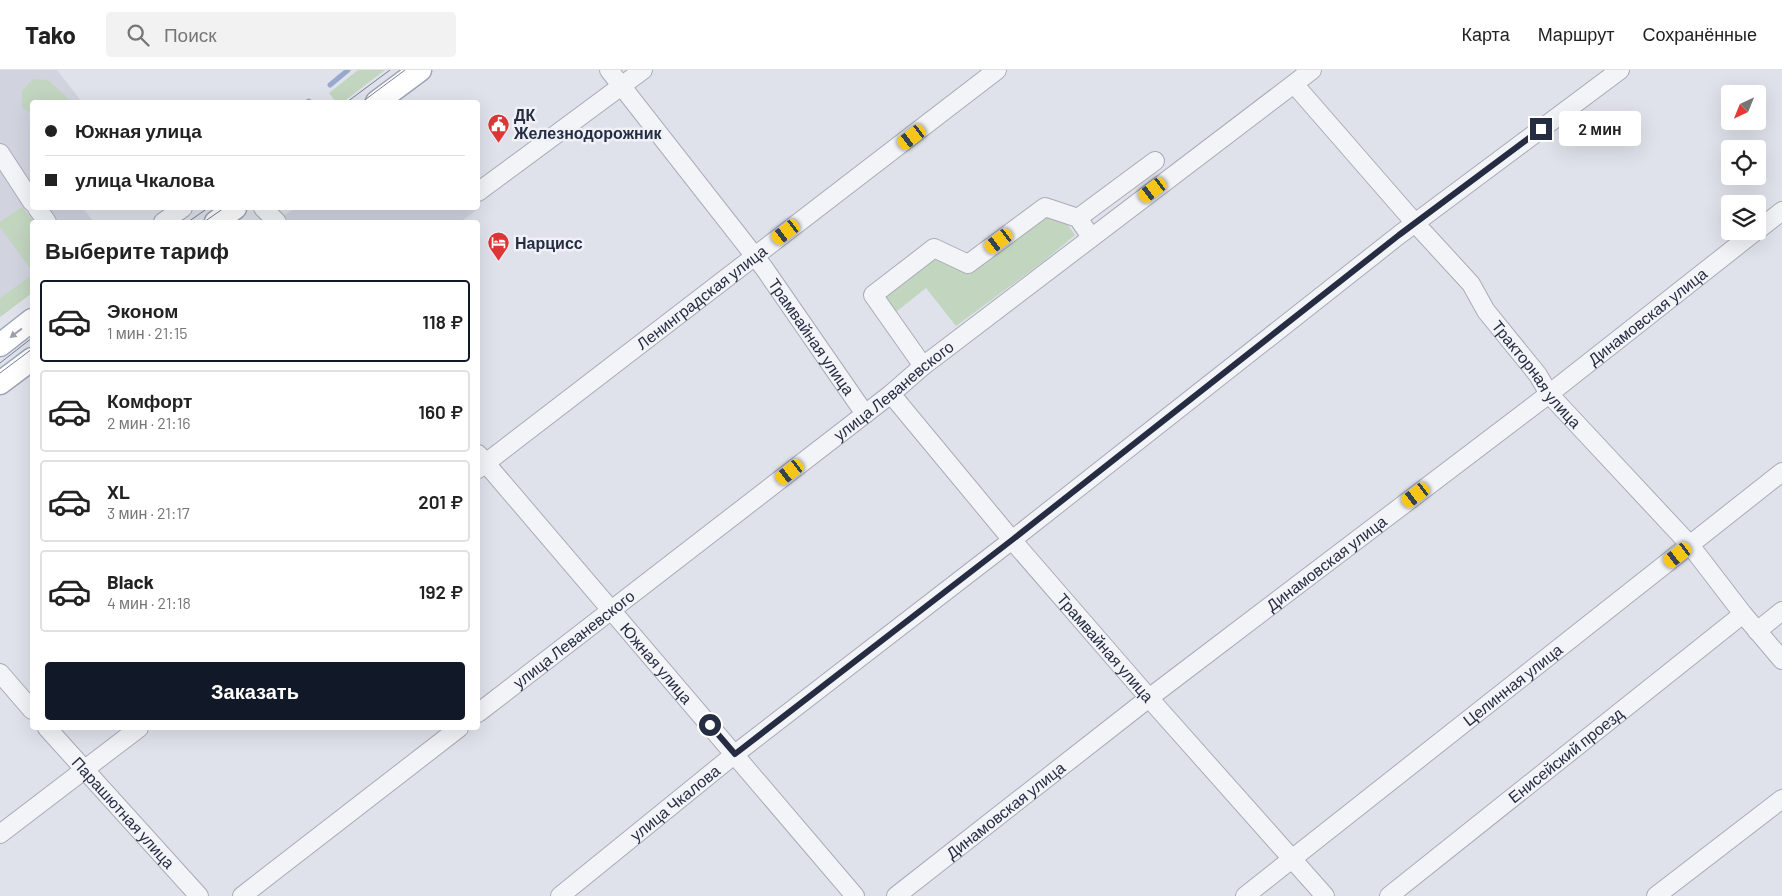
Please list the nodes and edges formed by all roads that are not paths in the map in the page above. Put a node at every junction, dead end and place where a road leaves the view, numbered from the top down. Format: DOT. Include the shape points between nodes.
graph roads {
  1 [pos="420,70"];
  2 [pos="609,70"];
  3 [pos="643,70"];
  4 [pos="998,70"];
  5 [pos="1312,70"];
  6 [pos="1620,70"];
  7 [pos="1294,84"];
  8 [pos="622,86"];
  9 [pos="382,100"];
  10 [pos="0,153"];
  11 [pos="1155,162"];
  12 [pos="480,191"];
  13 [pos="30,199"];
  14 [pos="180,210"];
  15 [pos="233,210"];
  16 [pos="265,210"];
  17 [pos="1782,211"];
  18 [pos="1078,218"];
  19 [pos="166,220"];
  20 [pos="219,220"];
  21 [pos="276,220"];
  22 [pos="1415,223"];
  23 [pos="1766,224"];
  24 [pos="1091,237"];
  25 [pos="1746,240"];
  26 [pos="754,256"];
  27 [pos="30,322"];
  28 [pos="0,345"];
  29 [pos="30,360"];
  30 [pos="923,366"];
  31 [pos="0,383"];
  32 [pos="891,394"];
  33 [pos="1549,394"];
  34 [pos="865,414"];
  35 [pos="480,462"];
  36 [pos="1782,472"];
  37 [pos="1012,540"];
  38 [pos="1690,545"];
  39 [pos="611,610"];
  40 [pos="1782,611"];
  41 [pos="1743,614"];
  42 [pos="1757,631"];
  43 [pos="1782,660"];
  44 [pos="0,673"];
  45 [pos="1149,698"];
  46 [pos="30,708"];
  47 [pos="480,711"];
  48 [pos="49,730"];
  49 [pos="136,730"];
  50 [pos="456,730"];
  51 [pos="735,754"];
  52 [pos="84,770"];
  53 [pos="1782,799"];
  54 [pos="0,834"];
  55 [pos="1292,860"];
  56 [pos="199,896"];
  57 [pos="242,896"];
  58 [pos="560,896"];
  59 [pos="855,896"];
  60 [pos="896,896"];
  61 [pos="1244,896"];
  62 [pos="1325,896"];
  63 [pos="1389,896"];
  64 [pos="1656,896"];
  1 -- 9 [label="main road"];
  2 -- 8 [label="street, Трамвайная улица"];
  3 -- 8 [label="street"];
  4 -- 26 [label="street, Ленинградская улица"];
  5 -- 7 [label="street, улица Леваневского"];
  6 -- 22 [label="street, улица Чкалова"];
  7 -- 22 [label="street, Тракторная улица"];
  7 -- 24 [label="street, улица Леваневского"];
  8 -- 12 [label="street"];
  8 -- 26 [label="street, Трамвайная улица"];
  10 -- 13 [label="street"];
  11 -- 18 [label="street"];
  14 -- 19 [label="street"];
  15 -- 20 [label="main road"];
  16 -- 21 [label="street"];
  17 -- 23 [label="street, Динамовская улица"];
  18 -- 24 [label="street"];
  18 -- 30 [label="street" via="1045,206 968,264 934,248 874,295"];
  22 -- 33 [label="street, Тракторная улица" via="1471,284 1486,310 1538,375"];
  22 -- 37 [label="street, улица Чкалова"];
  24 -- 30 [label="street, улица Леваневского"];
  25 -- 33 [label="street, Динамовская улица"];
  26 -- 34 [label="street, Трамвайная улица"];
  26 -- 35 [label="street, Ленинградская улица"];
  27 -- 28 [label="main road, one-way"];
  29 -- 31 [label="main road"];
  30 -- 32 [label="street, улица Леваневского"];
  32 -- 34 [label="street, улица Леваневского"];
  32 -- 37 [label="street, Трамвайная улица"];
  33 -- 38 [label="street, Тракторная улица"];
  33 -- 45 [label="street, Динамовская улица"];
  34 -- 39 [label="street, улица Леваневского"];
  35 -- 39 [label="street, Южная улица"];
  36 -- 38 [label="street, Целинная улица"];
  37 -- 45 [label="street, Трамвайная улица"];
  37 -- 51 [label="street, улица Чкалова"];
  38 -- 41 [label="street, Тракторная улица"];
  38 -- 55 [label="street, Целинная улица"];
  39 -- 47 [label="street, улица Леваневского"];
  39 -- 51 [label="street, Южная улица"];
  40 -- 42 [label="street"];
  41 -- 42 [label="street, Тракторная улица"];
  41 -- 63 [label="street, Енисейский проезд"];
  42 -- 43 [label="street, Тракторная улица"];
  44 -- 46 [label="street"];
  45 -- 55 [label="street, Трамвайная улица"];
  45 -- 60 [label="street, Динамовская улица"];
  48 -- 52 [label="street, Парашютная улица"];
  49 -- 52 [label="street"];
  50 -- 57 [label="street"];
  51 -- 58 [label="street, улица Чкалова"];
  51 -- 59 [label="street, Южная улица"];
  52 -- 54 [label="street"];
  52 -- 56 [label="street, Парашютная улица"];
  53 -- 64 [label="street"];
  55 -- 61 [label="street, Целинная улица"];
  55 -- 62 [label="street, Трамвайная улица"];
}
